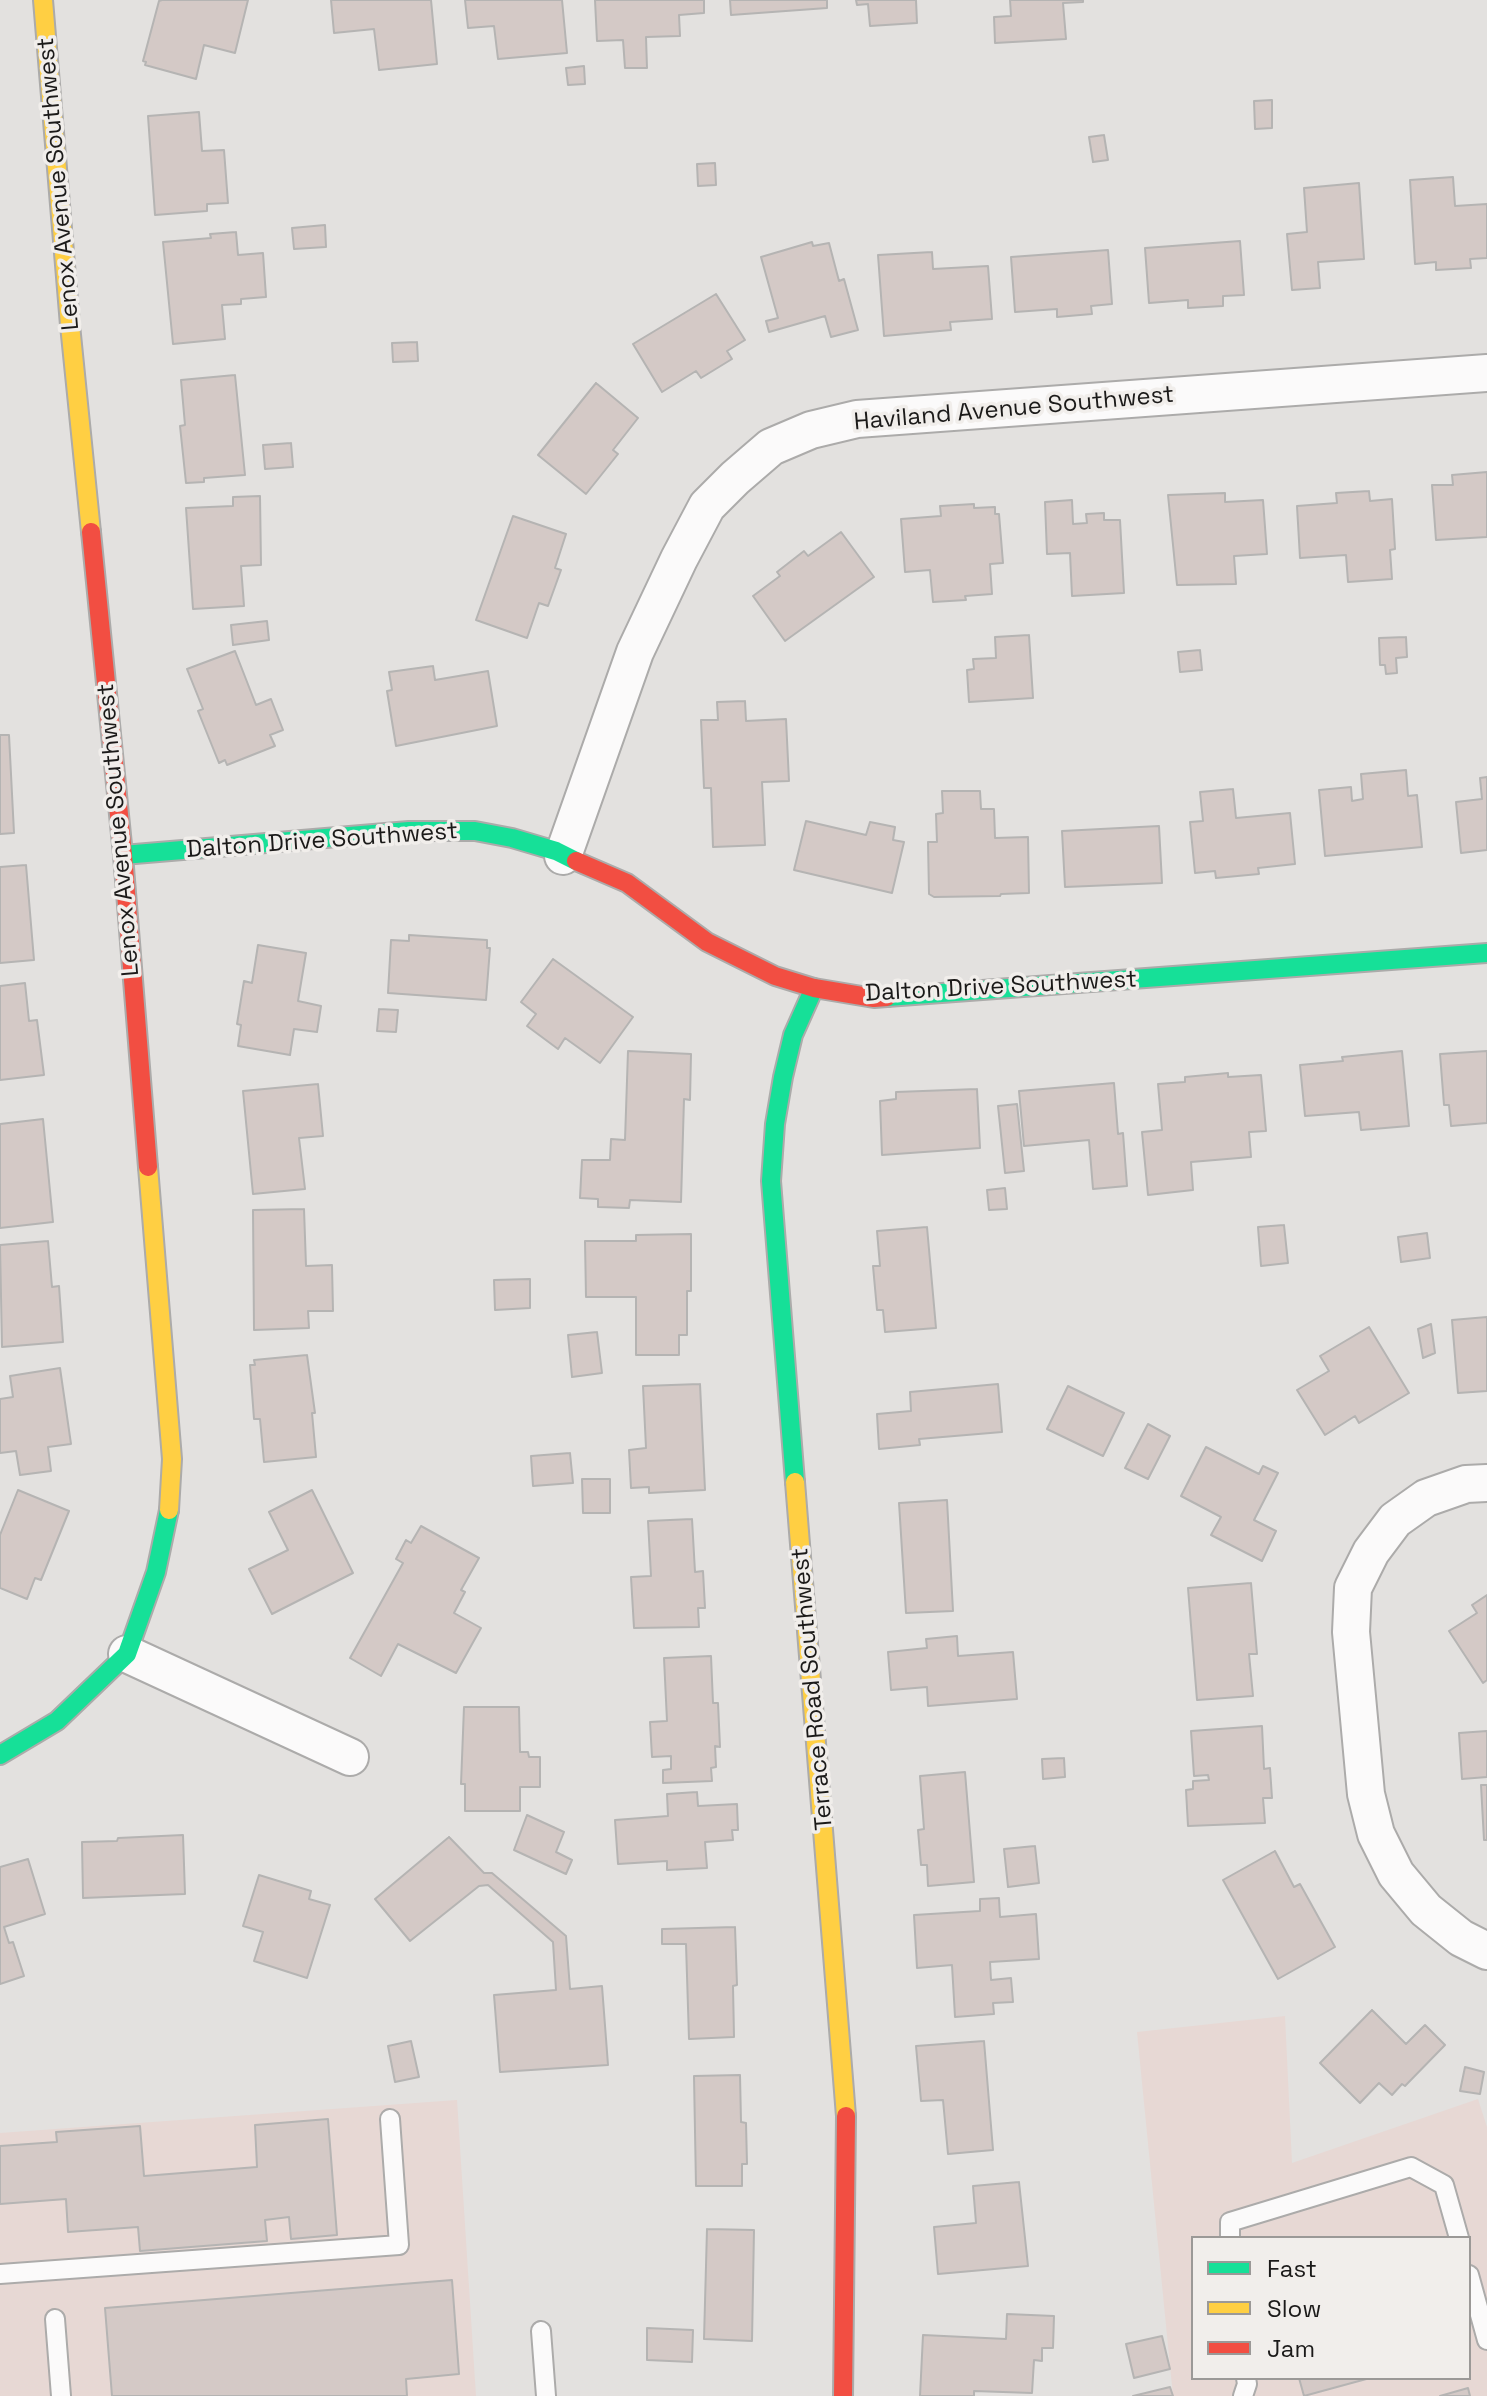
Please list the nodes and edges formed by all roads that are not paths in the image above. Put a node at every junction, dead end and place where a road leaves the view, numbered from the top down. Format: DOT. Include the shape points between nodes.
graph roads {
  1 [pos="43,0"];
  2 [pos="1487,373"];
  3 [pos="123,855"];
  4 [pos="563,856"];
  5 [pos="1487,953"];
  6 [pos="814,988"];
  7 [pos="1487,1483"];
  8 [pos="127,1654"];
  9 [pos="0,1755"];
  10 [pos="350,1757"];
  11 [pos="1487,1951"];
  12 [pos="390,2119"];
  13 [pos="1230,2230"];
  14 [pos="1458,2236"];
  15 [pos="0,2274"];
  16 [pos="1471,2282"];
  17 [pos="55,2319"];
  18 [pos="541,2331"];
  19 [pos="1487,2340"];
  20 [pos="61,2396"];
  21 [pos="546,2396"];
  22 [pos="843,2396"];
  1 -- 3 [label="street, Lenox Avenue Southwest"];
  2 -- 4 [label="street, Haviland Avenue Southwest" via="857,419 771,447 707,506 679,559 635,652"];
  3 -- 4 [label="street, Dalton Drive Southwest" via="409,831 475,831"];
  3 -- 8 [label="street, Lenox Avenue Southwest" via="172,1459 169,1511 156,1572"];
  4 -- 6 [label="street, Dalton Drive Southwest" via="627,883 707,942 775,976"];
  5 -- 6 [label="street, Dalton Drive Southwest" via="874,998"];
  6 -- 22 [label="street, Terrace Road Southwest" via="793,1035 783,1077 771,1181 846,2107"];
  7 -- 11 [label="street" via="1466,1484 1426,1498 1395,1520 1353,1588 1351,1632 1366,1794 1376,1834 1396,1874 1426,1910"];
  8 -- 9 [label="street, Lenox Avenue Southwest" via="57,1721"];
  8 -- 10 [label="street"];
  12 -- 15 [label="lane" via="399,2245"];
  13 -- 14 [label="lane" via="1411,2167 1444,2185"];
  16 -- 19 [label="lane"];
  17 -- 20 [label="lane"];
  18 -- 21 [label="lane"];
}
